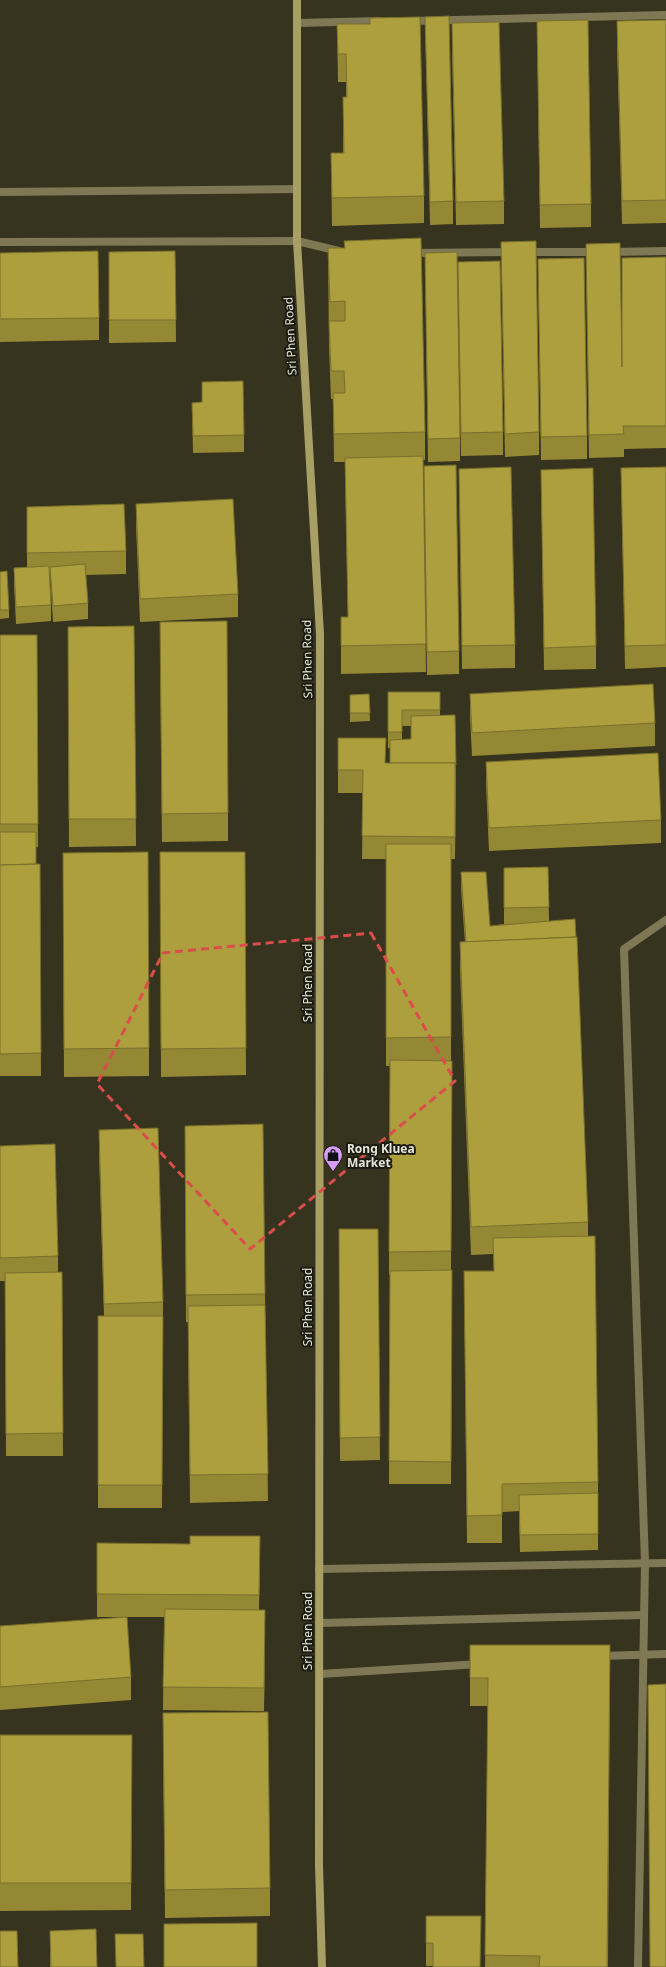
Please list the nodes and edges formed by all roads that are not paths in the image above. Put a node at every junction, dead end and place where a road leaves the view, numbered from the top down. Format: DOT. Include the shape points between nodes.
graph roads {
  1 [pos="297,0"];
  2 [pos="666,15"];
  3 [pos="298,23"];
  4 [pos="297,189"];
  5 [pos="0,192"];
  6 [pos="297,241"];
  7 [pos="0,242"];
  8 [pos="666,251"];
  9 [pos="398,253"];
  10 [pos="350,254"];
  11 [pos="666,920"];
  12 [pos="645,1563"];
  13 [pos="666,1563"];
  14 [pos="319,1569"];
  15 [pos="644,1615"];
  16 [pos="319,1623"];
  17 [pos="644,1653"];
  18 [pos="666,1654"];
  19 [pos="588,1657"];
  20 [pos="486,1663"];
  21 [pos="320,1674"];
  22 [pos="322,1967"];
  23 [pos="638,1967"];
  1 -- 3 [label="main road, Sri Phen Road"];
  2 -- 3 [label="street"];
  3 -- 4 [label="main road, Sri Phen Road"];
  4 -- 5 [label="street"];
  4 -- 6 [label="main road, Sri Phen Road"];
  6 -- 7 [label="street"];
  6 -- 10 [label="street"];
  6 -- 14 [label="main road, Sri Phen Road" via="320,634"];
  8 -- 9 [label="street"];
  11 -- 12 [label="street" via="624,949"];
  12 -- 13 [label="street"];
  12 -- 14 [label="street"];
  12 -- 15 [label="street"];
  14 -- 16 [label="main road, Sri Phen Road"];
  15 -- 16 [label="street"];
  15 -- 17 [label="street"];
  16 -- 21 [label="main road, Sri Phen Road"];
  17 -- 18 [label="street"];
  17 -- 19 [label="street"];
  17 -- 23 [label="street"];
  20 -- 21 [label="street"];
  21 -- 22 [label="main road, Sri Phen Road" via="319,1865"];
}
